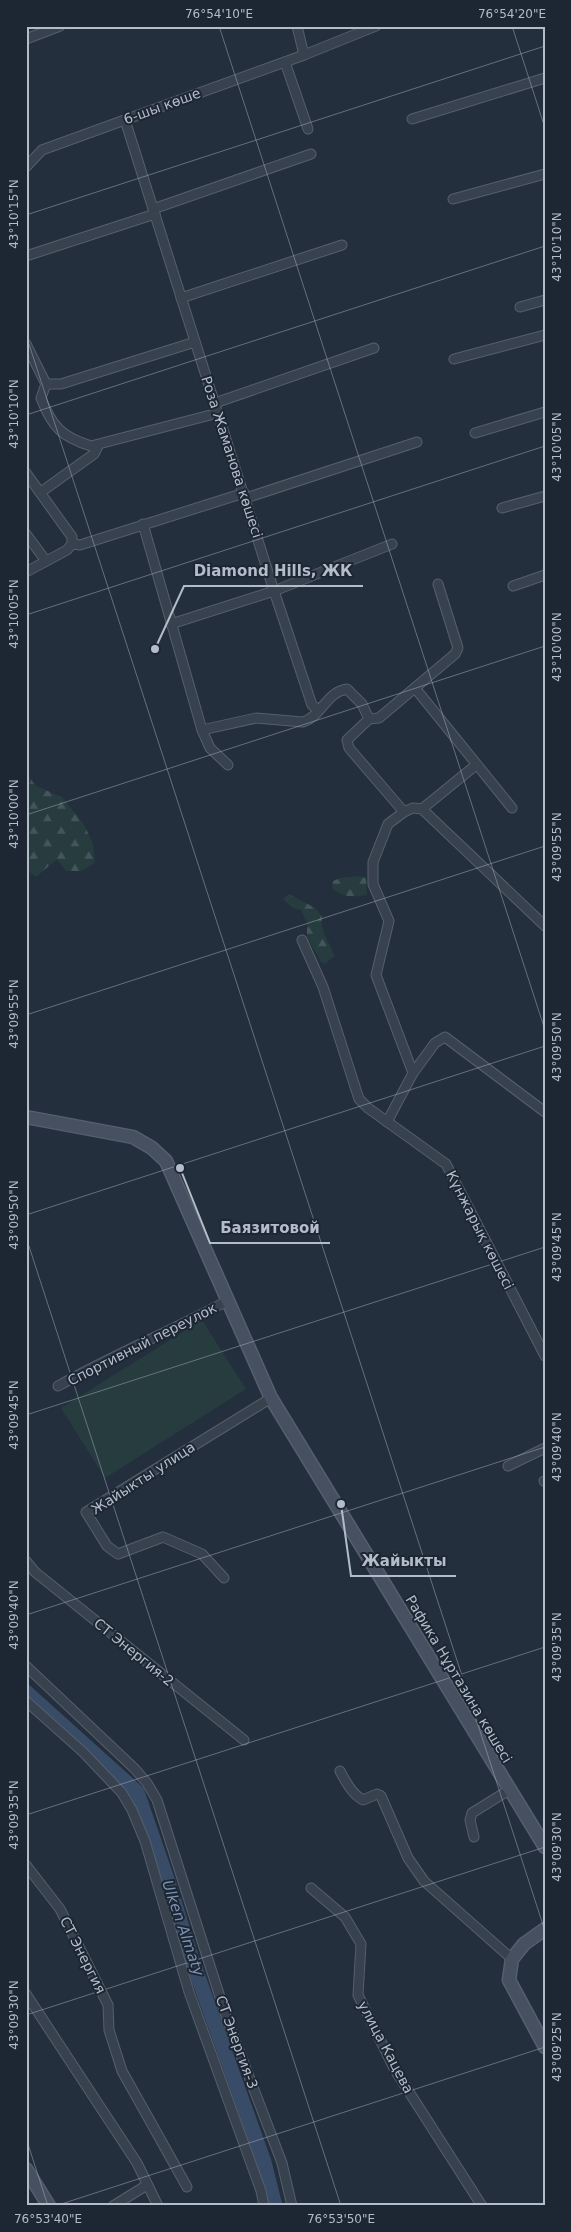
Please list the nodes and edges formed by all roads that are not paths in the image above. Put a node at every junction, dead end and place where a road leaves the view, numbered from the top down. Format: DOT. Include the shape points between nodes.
graph roads {
  1 [pos="60,26"];
  2 [pos="297,26"];
  3 [pos="376,26"];
  4 [pos="26,39"];
  5 [pos="304,55"];
  6 [pos="285,62"];
  7 [pos="545,78"];
  8 [pos="412,119"];
  9 [pos="125,120"];
  10 [pos="308,129"];
  11 [pos="311,154"];
  12 [pos="26,167"];
  13 [pos="545,174"];
  14 [pos="453,199"];
  15 [pos="154,211"];
  16 [pos="342,245"];
  17 [pos="26,256"];
  18 [pos="181,298"];
  19 [pos="545,300"];
  20 [pos="520,307"];
  21 [pos="545,335"];
  22 [pos="195,342"];
  23 [pos="26,344"];
  24 [pos="374,348"];
  25 [pos="454,359"];
  26 [pos="46,384"];
  27 [pos="215,404"];
  28 [pos="545,412"];
  29 [pos="218,414"];
  30 [pos="475,433"];
  31 [pos="417,442"];
  32 [pos="98,446"];
  33 [pos="26,473"];
  34 [pos="41,492"];
  35 [pos="245,496"];
  36 [pos="545,496"];
  37 [pos="502,508"];
  38 [pos="143,524"];
  39 [pos="26,534"];
  40 [pos="72,544"];
  41 [pos="392,544"];
  42 [pos="46,561"];
  43 [pos="26,572"];
  44 [pos="545,575"];
  45 [pos="438,584"];
  46 [pos="513,586"];
  47 [pos="274,591"];
  48 [pos="171,624"];
  49 [pos="415,688"];
  50 [pos="318,710"];
  51 [pos="369,719"];
  52 [pos="202,730"];
  53 [pos="228,765"];
  54 [pos="476,765"];
  55 [pos="512,808"];
  56 [pos="422,809"];
  57 [pos="404,812"];
  58 [pos="545,926"];
  59 [pos="302,940"];
  60 [pos="413,1073"];
  61 [pos="545,1112"];
  62 [pos="26,1117"];
  63 [pos="387,1122"];
  64 [pos="227,1301"];
  65 [pos="545,1356"];
  66 [pos="58,1386"];
  67 [pos="271,1398"];
  68 [pos="545,1448"];
  69 [pos="508,1466"];
  70 [pos="26,1561"];
  71 [pos="224,1578"];
  72 [pos="26,1666"];
  73 [pos="26,1701"];
  74 [pos="244,1740"];
  75 [pos="340,1771"];
  76 [pos="509,1790"];
  77 [pos="474,1836"];
  78 [pos="545,1847"];
  79 [pos="26,1865"];
  80 [pos="311,1888"];
  81 [pos="545,1929"];
  82 [pos="512,1958"];
  83 [pos="26,1994"];
  84 [pos="545,2047"];
  85 [pos="26,2169"];
  86 [pos="147,2185"];
  87 [pos="187,2186"];
  88 [pos="49,2206"];
  89 [pos="113,2206"];
  90 [pos="158,2206"];
  91 [pos="264,2206"];
  92 [pos="292,2206"];
  93 [pos="482,2206"];
  1 -- 4 [label="street"];
  2 -- 5 [label="street"];
  3 -- 5 [label="street, 6-шы көше"];
  5 -- 6 [label="street, 6-шы көше"];
  6 -- 9 [label="street, 6-шы көше"];
  6 -- 10 [label="street"];
  7 -- 8 [label="street"];
  9 -- 12 [label="street, 6-шы көше" via="42,150"];
  9 -- 15 [label="street, Роза Жаманова көшесі"];
  11 -- 15 [label="street"];
  13 -- 14 [label="street"];
  15 -- 17 [label="street"];
  15 -- 18 [label="street, Роза Жаманова көшесі"];
  16 -- 18 [label="street"];
  18 -- 22 [label="street, Роза Жаманова көшесі"];
  19 -- 20 [label="street"];
  21 -- 25 [label="street"];
  22 -- 26 [label="street" via="61,384"];
  22 -- 27 [label="street, Роза Жаманова көшесі"];
  23 -- 26 [label="street"];
  24 -- 27 [label="street"];
  26 -- 32 [label="street" via="41,398 55,426 72,440"];
  27 -- 29 [label="street, Роза Жаманова көшесі"];
  28 -- 30 [label="street"];
  29 -- 32 [label="street"];
  29 -- 35 [label="street, Роза Жаманова көшесі"];
  31 -- 35 [label="street"];
  32 -- 34 [label="street" via="94,454"];
  33 -- 34 [label="street"];
  34 -- 40 [label="street" via="68,530"];
  35 -- 38 [label="street"];
  35 -- 47 [label="street, Роза Жаманова көшесі"];
  36 -- 37 [label="street"];
  38 -- 40 [label="street" via="80,545"];
  38 -- 48 [label="street"];
  39 -- 42 [label="street"];
  40 -- 42 [label="street"];
  41 -- 47 [label="street"];
  42 -- 43 [label="street"];
  44 -- 46 [label="street"];
  45 -- 49 [label="street" via="458,648"];
  47 -- 48 [label="street"];
  47 -- 50 [label="street, Роза Жаманова көшесі" via="312,705"];
  48 -- 52 [label="street"];
  49 -- 51 [label="street" via="379,718"];
  49 -- 54 [label="street"];
  50 -- 51 [label="street" via="332,695 347,689 362,704"];
  50 -- 52 [label="street" via="310,720 303,722 256,718"];
  51 -- 57 [label="street" via="347,740 349,748"];
  52 -- 53 [label="street" via="210,748"];
  54 -- 55 [label="street"];
  54 -- 56 [label="street"];
  56 -- 57 [label="street"];
  56 -- 58 [label="street"];
  57 -- 60 [label="street" via="388,824 373,862 373,884 389,921 376,975"];
  59 -- 63 [label="street, Күнжарық көшесі" via="323,986 359,1099"];
  60 -- 61 [label="street" via="435,1043 445,1037"];
  60 -- 63 [label="street"];
  62 -- 64 [label="street, Рафика Нұртазина көшесі" via="133,1138 152,1148 166,1161"];
  63 -- 65 [label="street, Күнжарық көшесі" via="446,1164"];
  64 -- 66 [label="street, Спортивный переулок"];
  64 -- 67 [label="street, Рафика Нұртазина көшесі"];
  67 -- 71 [label="street, Жайыкты улица" via="86,1512 107,1546 118,1554 163,1537 202,1554"];
  67 -- 76 [label="street, Рафика Нұртазина көшесі"];
  68 -- 69 [label="street"];
  70 -- 74 [label="street, СТ Энергия-2" via="34,1572"];
  72 -- 92 [label="street, СТ Энергия-3" via="135,1769 157,1800 227,2018 282,2163"];
  73 -- 91 [label="street" via="83,1752 122,1793 132,1810 145,1841 189,1992"];
  75 -- 82 [label="street" via="359,1798 381,1796 408,1858 424,1881"];
  76 -- 77 [label="street" via="472,1813 470,1820"];
  76 -- 78 [label="street, Рафика Нұртазина көшесі"];
  79 -- 87 [label="street, СТ Энергия" via="60,1909 108,2005 109,2030 122,2071"];
  80 -- 93 [label="street, улица Кацева" via="345,1917 361,1944 358,1995 395,2070"];
  81 -- 82 [label="street" via="524,1944"];
  82 -- 84 [label="street" via="510,1980"];
  83 -- 86 [label="street" via="137,2163"];
  85 -- 88 [label="street"];
  86 -- 89 [label="street"];
  86 -- 90 [label="street"];
}
